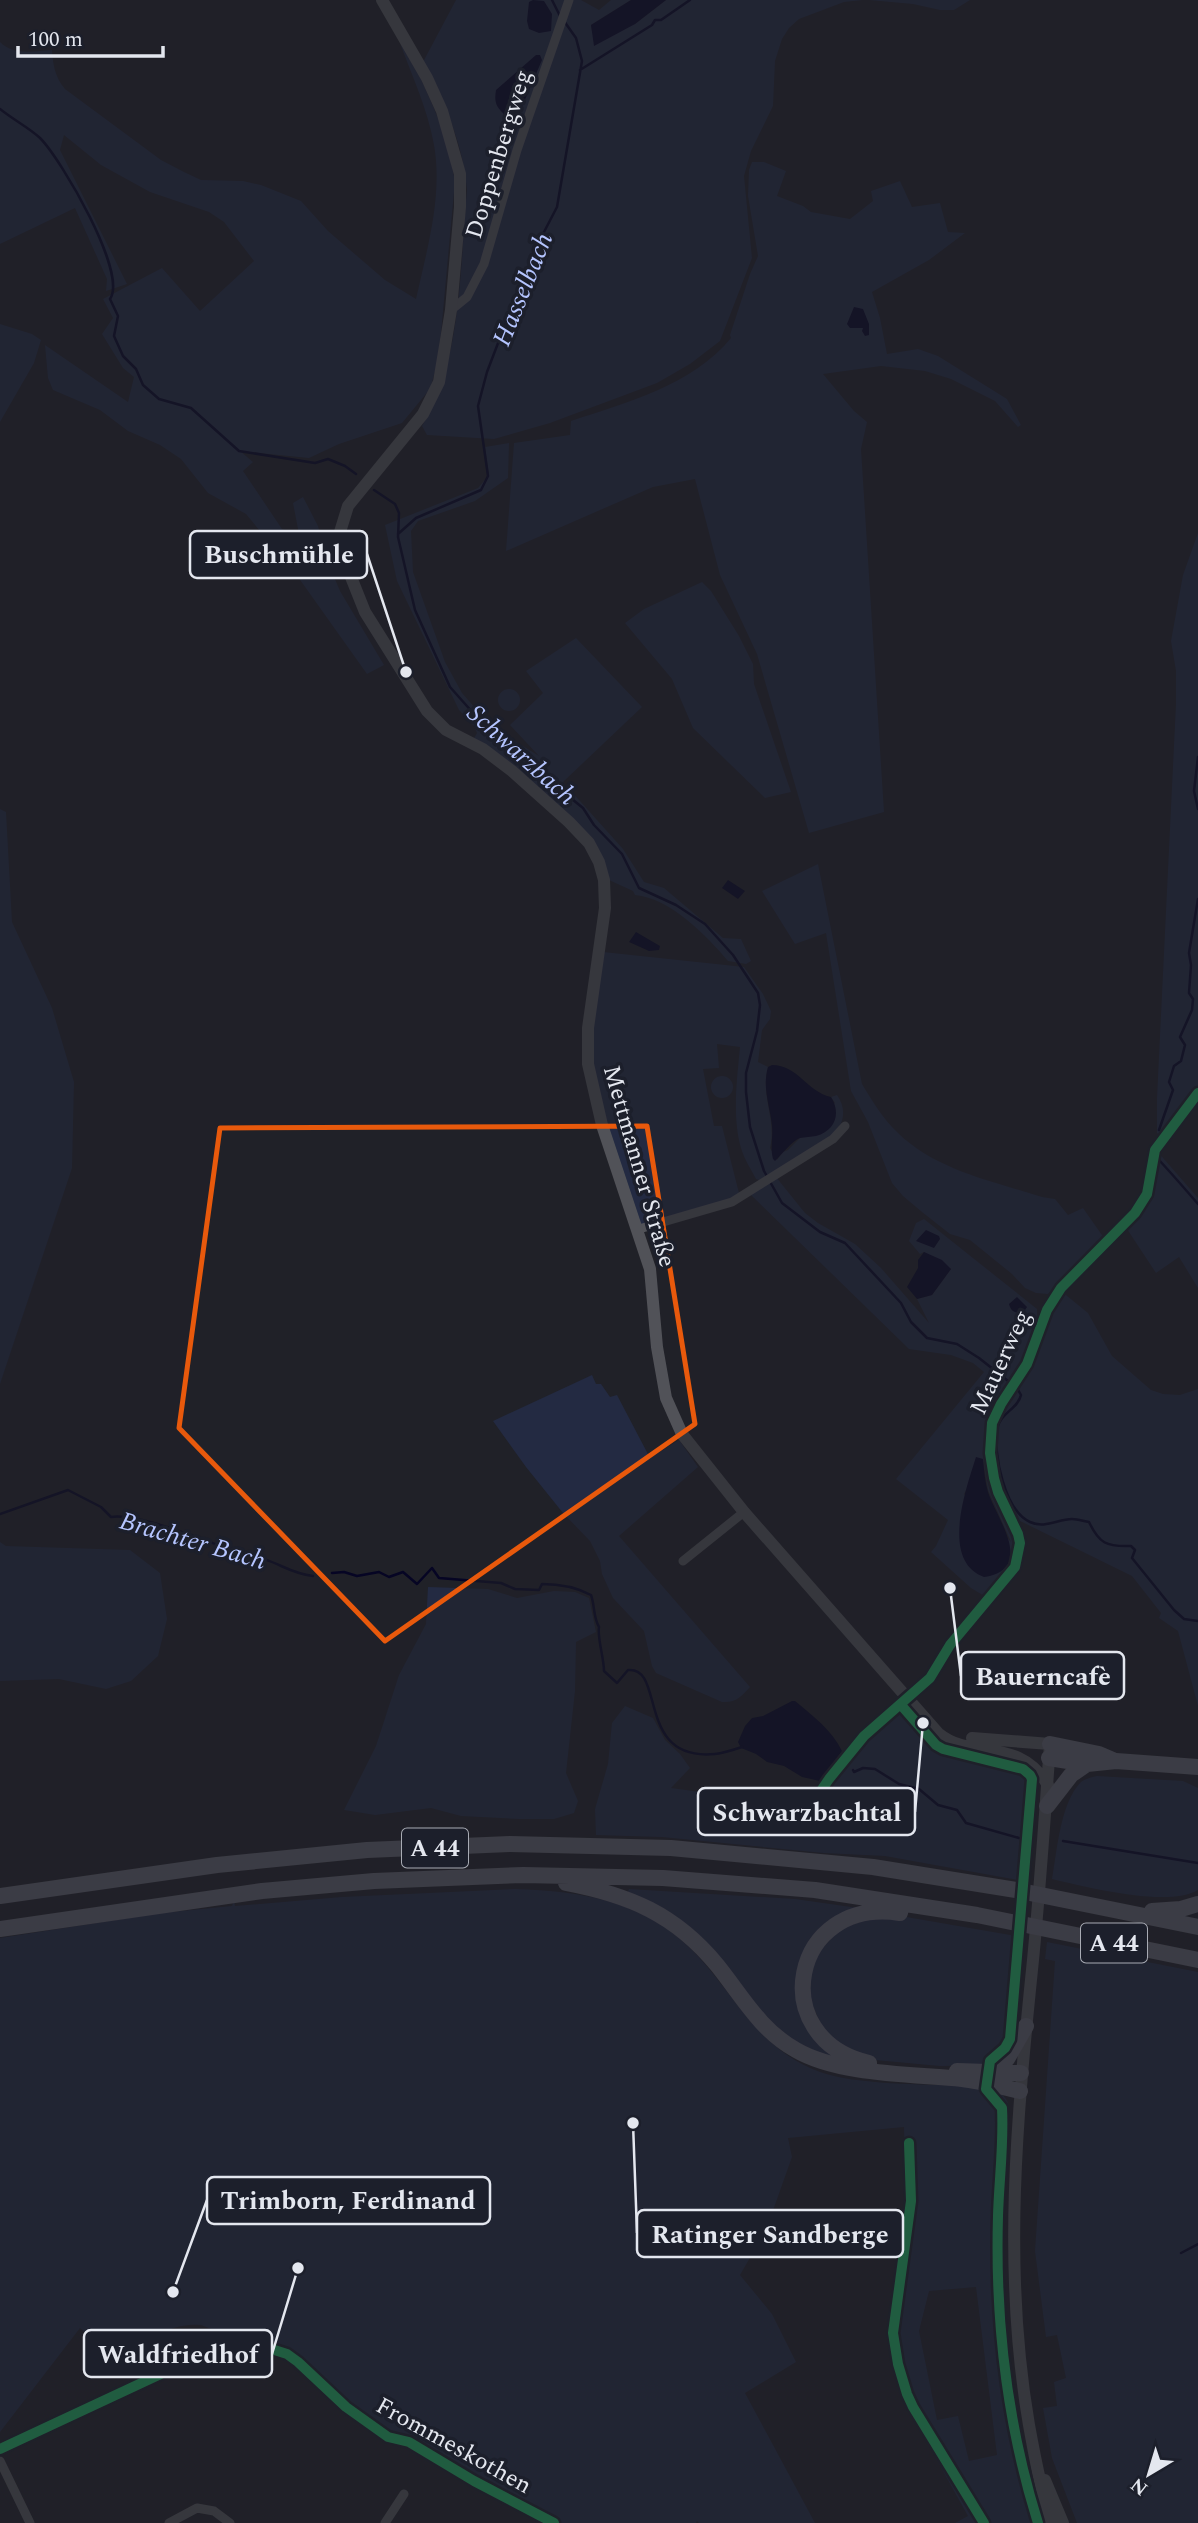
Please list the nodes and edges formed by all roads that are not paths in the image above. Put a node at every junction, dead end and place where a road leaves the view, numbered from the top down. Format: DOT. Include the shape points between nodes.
graph roads {
  1 [pos="382,0"];
  2 [pos="569,0"];
  3 [pos="451,310"];
  4 [pos="1198,1093"];
  5 [pos="845,1126"];
  6 [pos="639,1229"];
  7 [pos="744,1512"];
  8 [pos="683,1562"];
  9 [pos="908,1699"];
  10 [pos="930,1723"];
  11 [pos="987,1748"];
  12 [pos="1050,1751"];
  13 [pos="1116,1761"];
  14 [pos="1087,1764"];
  15 [pos="1194,1770"];
  16 [pos="1048,1786"];
  17 [pos="812,1804"];
  18 [pos="1047,1806"];
  19 [pos="523,1875"];
  20 [pos="0,1896"];
  21 [pos="1198,1904"];
  22 [pos="1123,1912"];
  23 [pos="977,1915"];
  24 [pos="1198,1927"];
  25 [pos="0,1929"];
  26 [pos="1198,1960"];
  27 [pos="1026,2026"];
  28 [pos="988,2071"];
  29 [pos="1021,2073"];
  30 [pos="1020,2091"];
  31 [pos="909,2143"];
  32 [pos="0,2449"];
  33 [pos="0,2461"];
  34 [pos="404,2494"];
  35 [pos="1054,2522"];
  36 [pos="30,2523"];
  37 [pos="169,2523"];
  38 [pos="230,2523"];
  39 [pos="384,2523"];
  40 [pos="554,2523"];
  41 [pos="984,2523"];
  1 -- 3 [label="main road, Mettmanner Straße" via="436,97 459,166"];
  2 -- 3 [label="street, Doppenbergweg" via="517,150 484,264 467,297"];
  3 -- 6 [label="main road, Mettmanner Straße" via="434,394 416,424 348,506 340,525 341,549 365,612 427,711 446,730 484,749 512,771 569,822 597,856 605,908 587,1028 588,1064 602,1125"];
  4 -- 9 [label="street, Mauerweg" via="1155,1150 1147,1194 1135,1213 1061,1288 1047,1310 1036,1342 992,1423 990,1453 998,1492 1018,1534 1017,1561 950,1645 930,1678"];
  5 -- 6 [label="street" via="832,1139 732,1202"];
  6 -- 7 [label="main road, Mettmanner Straße" via="650,1269 657,1347 671,1411 690,1446"];
  7 -- 8 [label="street"];
  7 -- 9 [label="main road, Mettmanner Straße"];
  9 -- 10 [label="main road, Mettmanner Straße"];
  9 -- 17 [label="street" via="864,1736"];
  10 -- 11 [label="main road, Mettmanner Straße" via="956,1744"];
  10 -- 12 [label="main road, Mettmanner Straße" via="960,1737"];
  11 -- 12 [label="main road"];
  11 -- 16 [label="main road, Mettmanner Straße" via="1030,1763"];
  12 -- 13 [label="highway" via="1099,1754"];
  12 -- 14 [label="highway"];
  12 -- 16 [label="main road"];
  13 -- 14 [label="highway"];
  13 -- 15 [label="highway"];
  14 -- 18 [label="highway" via="1071,1775"];
  16 -- 18 [label="main road"];
  18 -- 27 [label="main road"];
  19 -- 23 [label="highway, A 44" via="663,1878 815,1890"];
  19 -- 25 [label="highway, A 44" via="262,1891"];
  19 -- 30 [label="highway" via="600,1889 662,1915 700,1946 772,2034 806,2056 842,2067 967,2080"];
  20 -- 22 [label="highway, A 44" via="367,1850 510,1844 671,1848 873,1867"];
  21 -- 22 [label="highway"];
  22 -- 24 [label="highway, A 44"];
  23 -- 26 [label="highway, A 44"];
  23 -- 28 [label="highway" via="967,1922 877,1911 843,1920 814,1945 804,1972 803,1994 812,2024 832,2047 846,2055 883,2064"];
  27 -- 28 [label="highway" via="1007,2059"];
  27 -- 29 [label="main road"];
  28 -- 29 [label="highway"];
  29 -- 30 [label="main road"];
  30 -- 35 [label="main road" via="1014,2179 1017,2348 1034,2454"];
  31 -- 41 [label="street" via="911,2201 893,2333 898,2364 913,2407"];
  32 -- 40 [label="street, Frommeskothen" via="195,2358 262,2346 287,2354 388,2437 409,2442"];
  33 -- 36 [label="street"];
  34 -- 39 [label="street"];
  37 -- 38 [label="street" via="197,2508 214,2511"];
}
